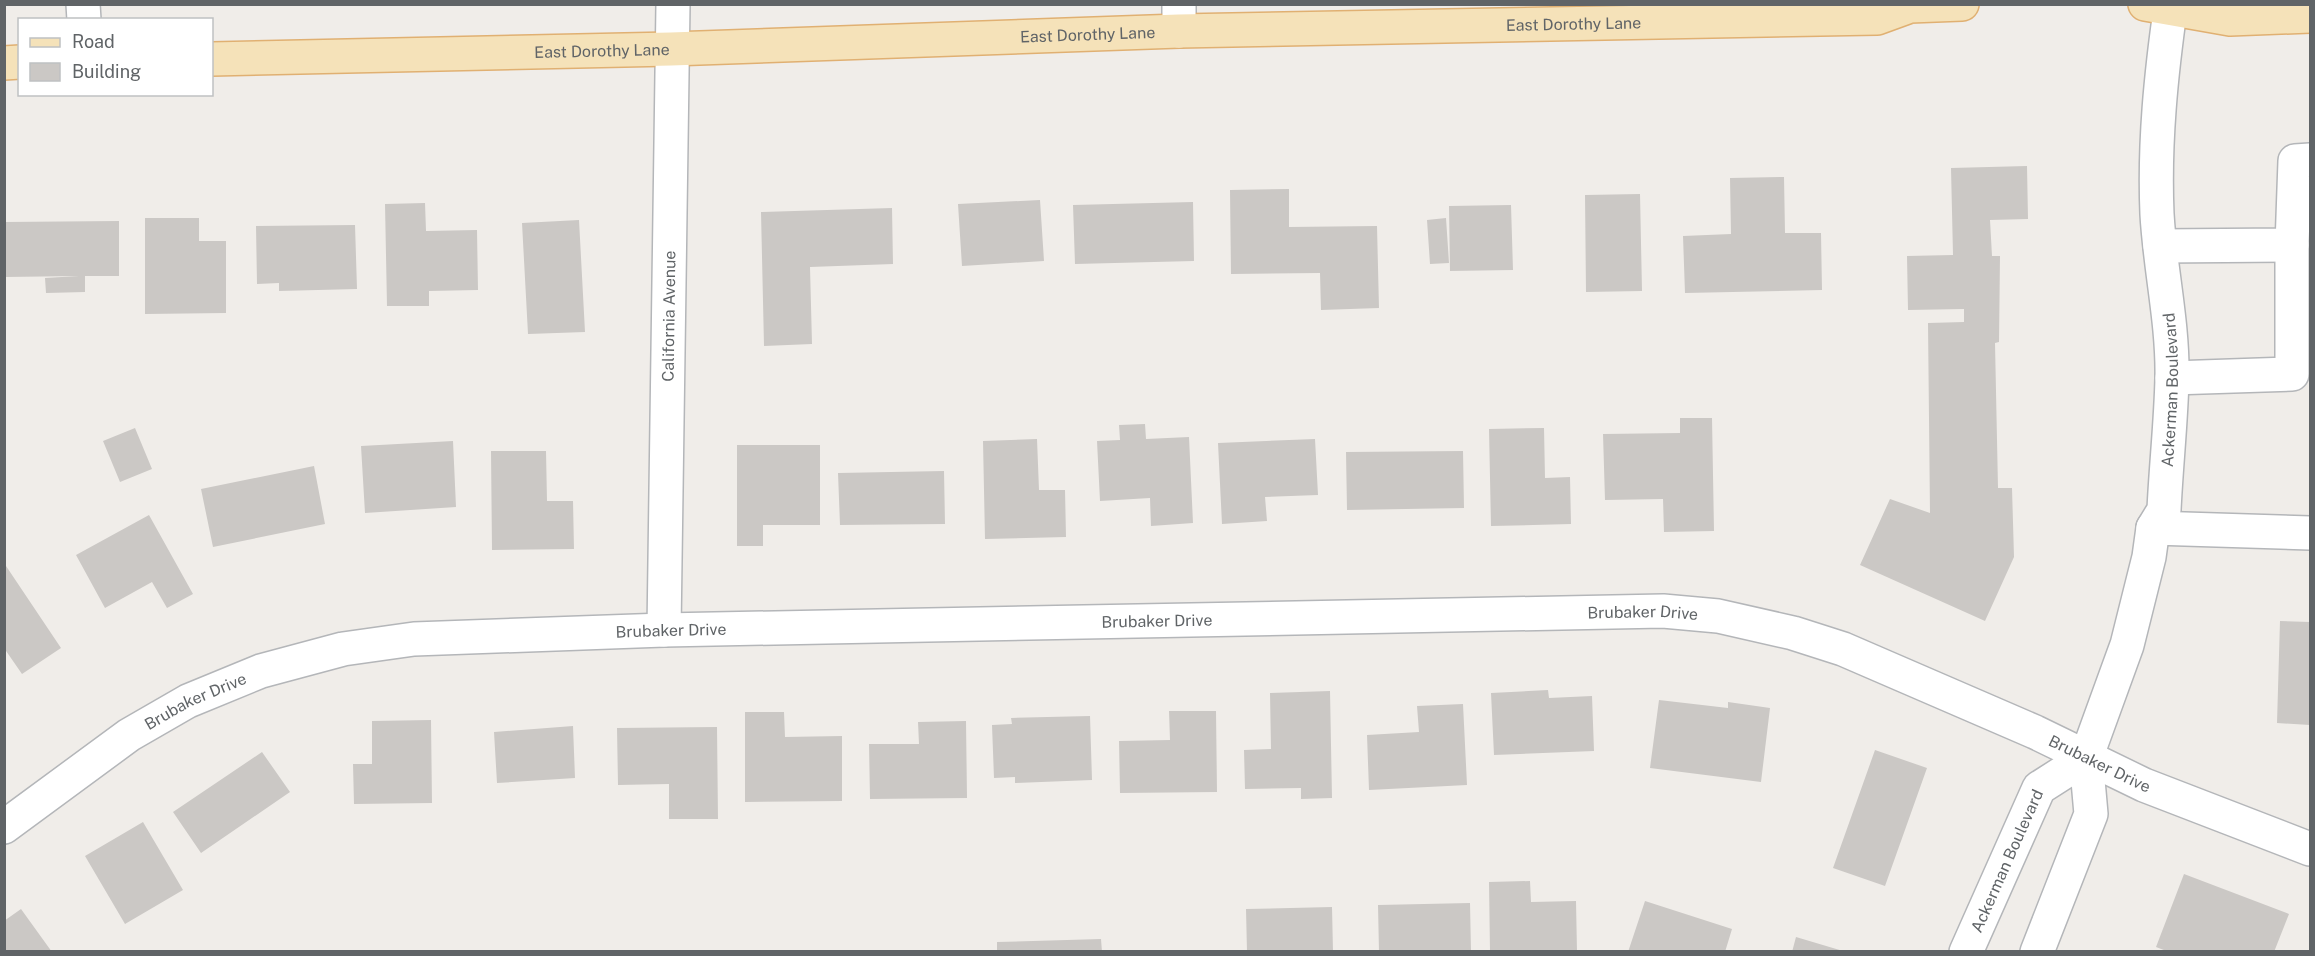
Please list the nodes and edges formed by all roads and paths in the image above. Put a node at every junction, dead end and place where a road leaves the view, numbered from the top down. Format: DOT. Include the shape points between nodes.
graph roads {
  1 [pos="673,4"];
  2 [pos="1962,4"];
  3 [pos="2162,6"];
  4 [pos="1678,13"];
  5 [pos="2310,16"];
  6 [pos="1179,18"];
  7 [pos="671,50"];
  8 [pos="213,59"];
  9 [pos="2310,160"];
  10 [pos="2292,245"];
  11 [pos="2160,246"];
  12 [pos="2301,374"];
  13 [pos="2172,378"];
  14 [pos="2153,528"];
  15 [pos="2310,533"];
  16 [pos="664,630"];
  17 [pos="2086,758"];
  18 [pos="4,827"];
  19 [pos="2310,849"];
  20 [pos="1966,951"];
  21 [pos="2037,951"];
  1 -- 7 [label="street, California Avenue"];
  2 -- 4 [label="main road, East Dorothy Lane" via="1910,6 1876,18"];
  3 -- 5 [label="main road" via="2229,19"];
  3 -- 11 [label="street, Ackerman Boulevard" via="2157,163"];
  4 -- 6 [label="main road, East Dorothy Lane"];
  6 -- 7 [label="main road, East Dorothy Lane"];
  7 -- 8 [label="main road, East Dorothy Lane"];
  7 -- 16 [label="street, California Avenue"];
  9 -- 10 [label="street" via="2295,161"];
  10 -- 11 [label="street"];
  10 -- 12 [label="street"];
  11 -- 13 [label="street, Ackerman Boulevard" via="2170,314"];
  12 -- 13 [label="street"];
  13 -- 14 [label="street, Ackerman Boulevard" via="2163,510"];
  14 -- 15 [label="street"];
  14 -- 17 [label="street, Ackerman Boulevard" via="2127,645"];
  16 -- 17 [label="street, Brubaker Drive" via="1663,611 1740,621 1843,649 2036,732"];
  16 -- 18 [label="street, Brubaker Drive" via="414,639 343,649 261,671 188,702 129,735"];
  17 -- 19 [label="street, Brubaker Drive" via="2153,789"];
  17 -- 20 [label="street, Ackerman Boulevard" via="2039,788"];
  17 -- 21 [label="street, Ackerman Boulevard" via="2091,814"];
}
